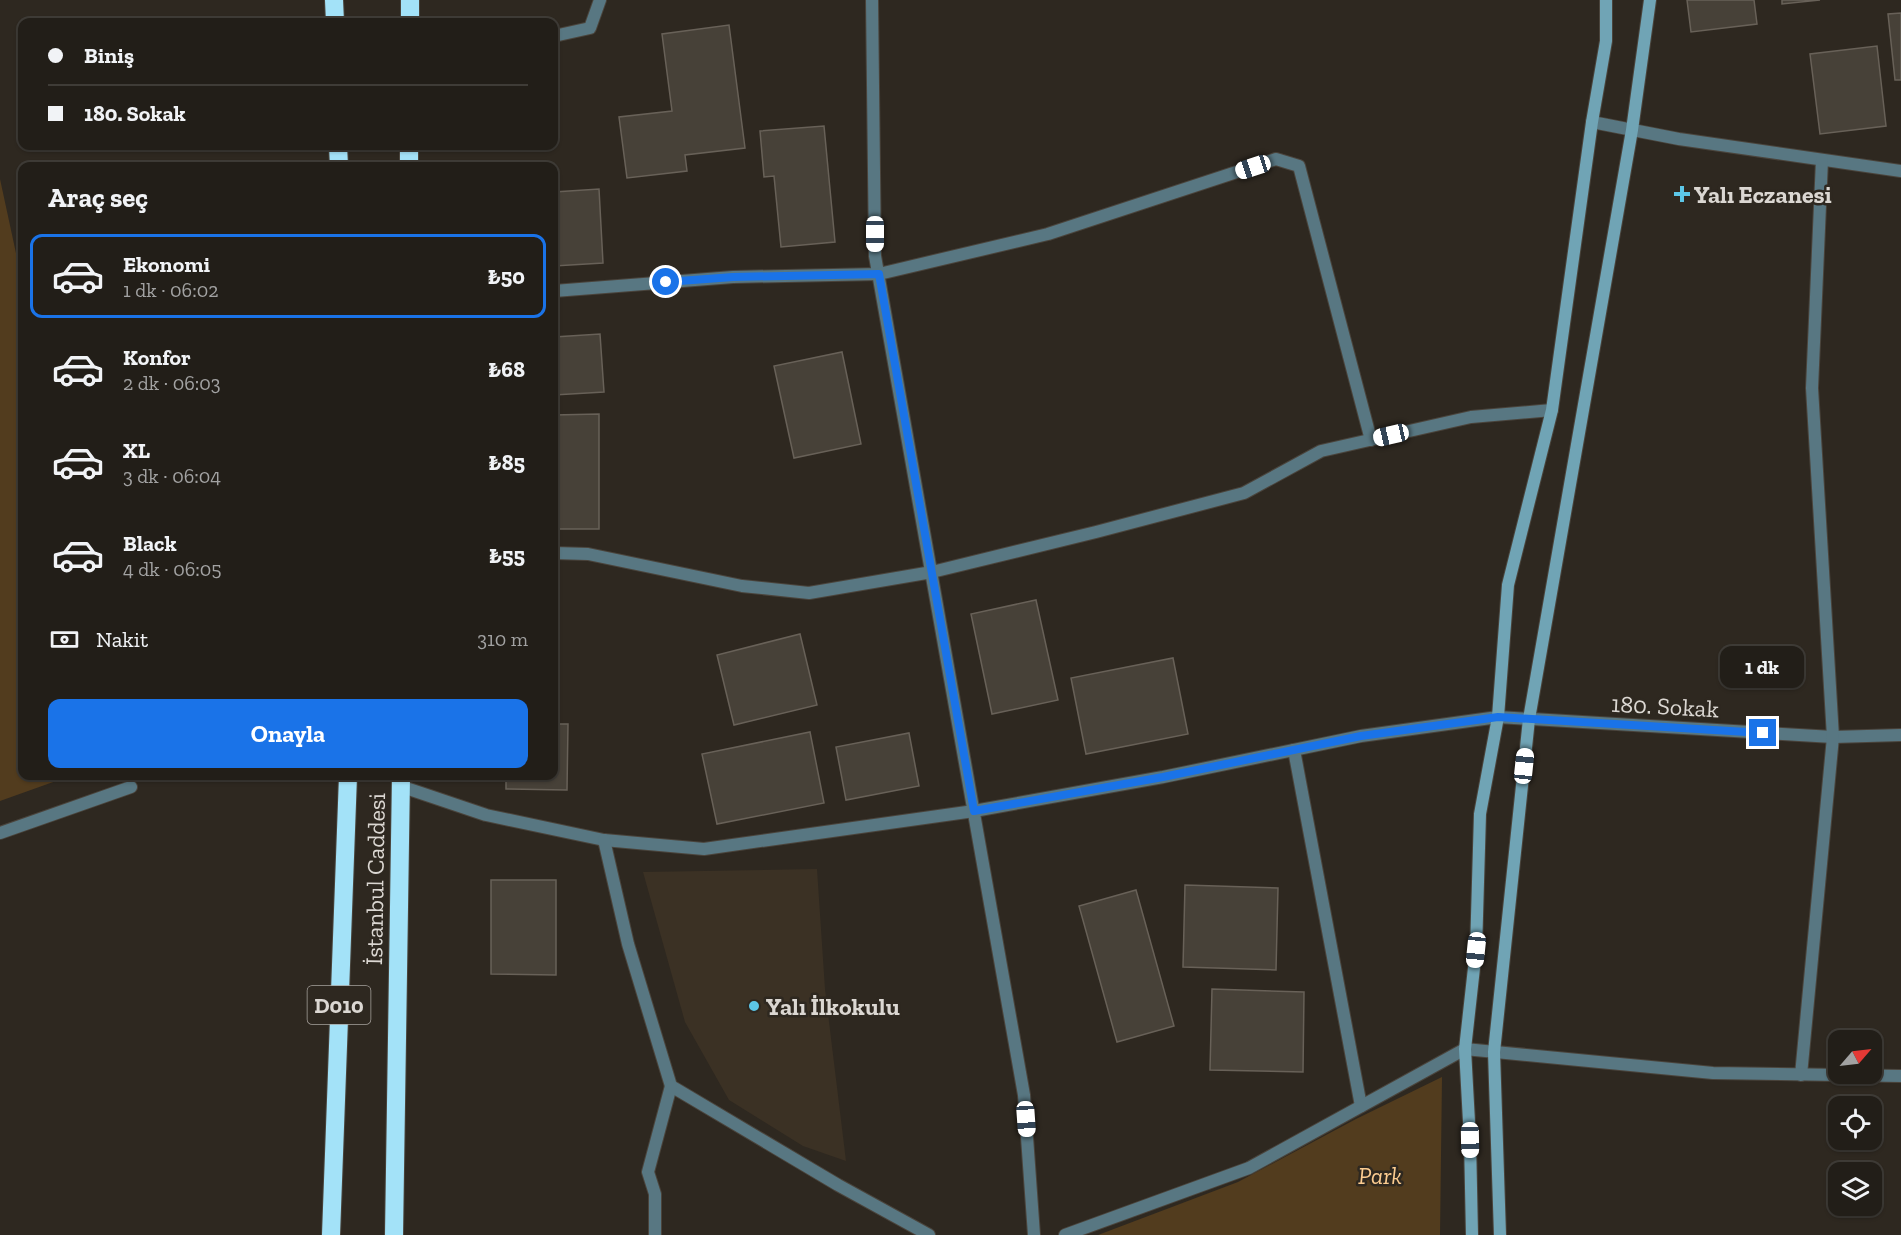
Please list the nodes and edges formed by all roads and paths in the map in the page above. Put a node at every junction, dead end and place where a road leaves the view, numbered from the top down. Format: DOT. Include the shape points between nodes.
graph roads {
  1 [pos="334,0"];
  2 [pos="410,0"];
  3 [pos="600,0"];
  4 [pos="872,0"];
  5 [pos="1606,0"];
  6 [pos="1650,0"];
  7 [pos="335,18"];
  8 [pos="410,18"];
  9 [pos="558,35"];
  10 [pos="1592,122"];
  11 [pos="1632,130"];
  12 [pos="1822,160"];
  13 [pos="1901,171"];
  14 [pos="879,274"];
  15 [pos="558,291"];
  16 [pos="1552,410"];
  17 [pos="1371,440"];
  18 [pos="558,553"];
  19 [pos="932,572"];
  20 [pos="1498,717"];
  21 [pos="1529,719"];
  22 [pos="1901,735"];
  23 [pos="1833,737"];
  24 [pos="1294,750"];
  25 [pos="348,780"];
  26 [pos="400,781"];
  27 [pos="131,787"];
  28 [pos="974,811"];
  29 [pos="0,833"];
  30 [pos="604,840"];
  31 [pos="1465,1049"];
  32 [pos="1494,1052"];
  33 [pos="1801,1075"];
  34 [pos="1901,1076"];
  35 [pos="671,1086"];
  36 [pos="1361,1107"];
  37 [pos="331,1235"];
  38 [pos="394,1235"];
  39 [pos="655,1235"];
  40 [pos="929,1235"];
  41 [pos="1034,1235"];
  42 [pos="1065,1235"];
  43 [pos="1472,1235"];
  44 [pos="1500,1235"];
  1 -- 7 [label="highway"];
  2 -- 8 [label="highway"];
  3 -- 9 [label="street" via="590,28"];
  4 -- 14 [label="street" via="875,256"];
  5 -- 10 [label="main road" via="1606,41"];
  6 -- 11 [label="main road"];
  10 -- 11 [label="street"];
  10 -- 16 [label="main road"];
  11 -- 12 [label="street"];
  11 -- 21 [label="main road"];
  12 -- 13 [label="street"];
  12 -- 23 [label="street" via="1812,388"];
  14 -- 15 [label="street" via="733,277"];
  14 -- 17 [label="street" via="1048,234 1276,159 1299,166"];
  14 -- 19 [label="street"];
  16 -- 17 [label="street" via="1471,417"];
  16 -- 20 [label="main road" via="1508,585"];
  17 -- 19 [label="street" via="1321,452 1244,493"];
  18 -- 19 [label="street" via="588,554 742,586 809,593"];
  19 -- 28 [label="street"];
  20 -- 21 [label="street, 180. Sokak"];
  20 -- 24 [label="street, 180. Sokak" via="1361,736"];
  20 -- 31 [label="main road" via="1480,814 1476,950"];
  21 -- 23 [label="street, 180. Sokak"];
  21 -- 32 [label="main road"];
  22 -- 23 [label="street, 180. Sokak"];
  23 -- 33 [label="street"];
  24 -- 28 [label="street, 180. Sokak"];
  24 -- 36 [label="street"];
  25 -- 37 [label="highway, D010"];
  26 -- 30 [label="street, 180. Sokak" via="486,815"];
  26 -- 38 [label="highway, İstanbul Caddesi / D010"];
  27 -- 29 [label="street"];
  28 -- 30 [label="street, 180. Sokak" via="704,849"];
  28 -- 41 [label="street" via="1024,1095"];
  30 -- 35 [label="street" via="628,944"];
  31 -- 32 [label="street"];
  31 -- 36 [label="street"];
  31 -- 43 [label="main road"];
  32 -- 33 [label="street" via="1713,1073"];
  32 -- 44 [label="main road"];
  33 -- 34 [label="street"];
  35 -- 39 [label="street" via="648,1172 655,1194"];
  35 -- 40 [label="street"];
  36 -- 42 [label="street" via="1249,1168"];
}
